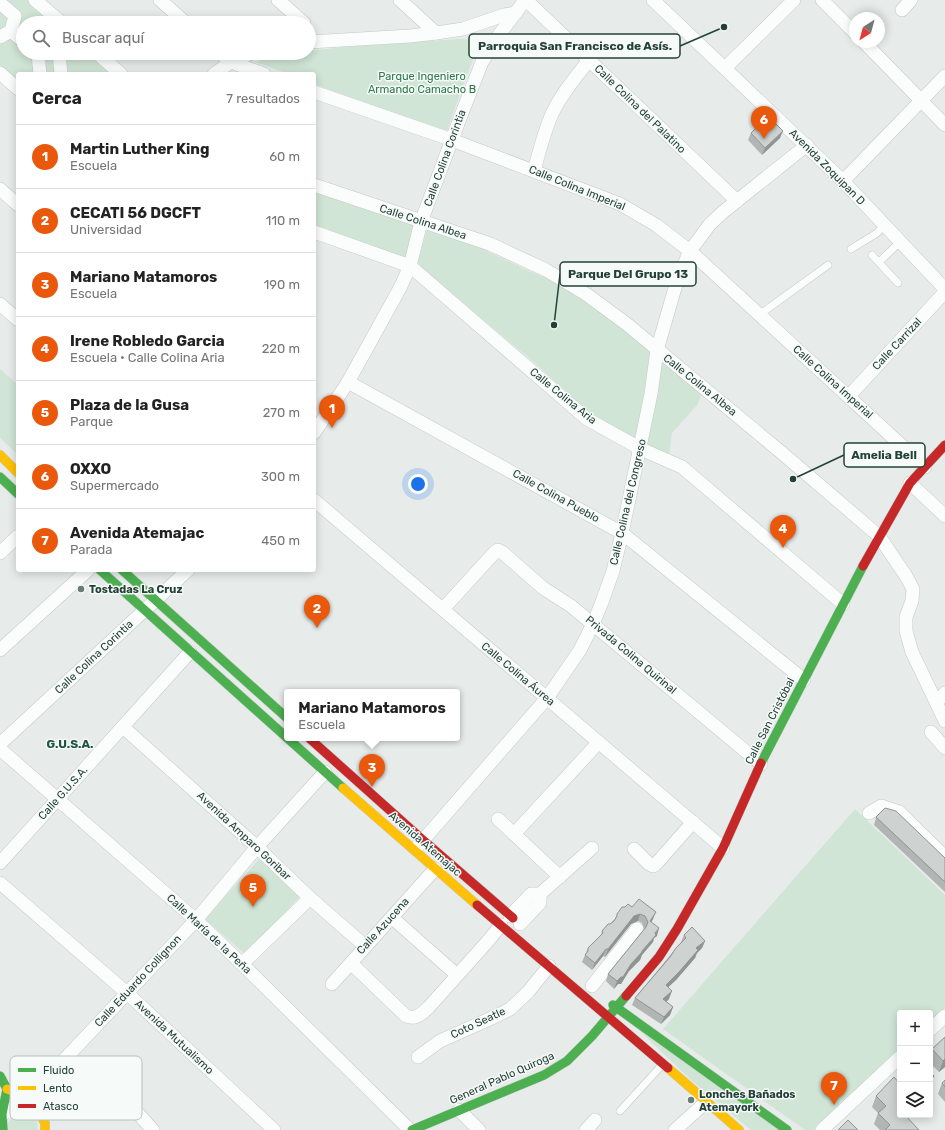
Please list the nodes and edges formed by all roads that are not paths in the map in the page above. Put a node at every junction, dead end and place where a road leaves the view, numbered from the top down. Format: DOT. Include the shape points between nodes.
graph roads {
  1 [pos="35,0"];
  2 [pos="160,0"];
  3 [pos="278,0"];
  4 [pos="400,0"];
  5 [pos="526,0"];
  6 [pos="653,0"];
  7 [pos="794,0"];
  8 [pos="822,0"];
  9 [pos="0,3"];
  10 [pos="516,13"];
  11 [pos="54,16"];
  12 [pos="178,16"];
  13 [pos="296,16"];
  14 [pos="849,27"];
  15 [pos="316,33"];
  16 [pos="436,33"];
  17 [pos="6,34"];
  18 [pos="16,38"];
  19 [pos="324,40"];
  20 [pos="316,41"];
  21 [pos="870,48"];
  22 [pos="41,60"];
  23 [pos="60,60"];
  24 [pos="105,60"];
  25 [pos="229,60"];
  26 [pos="235,60"];
  27 [pos="589,60"];
  28 [pos="231,62"];
  29 [pos="725,68"];
  30 [pos="40,72"];
  31 [pos="61,72"];
  32 [pos="119,72"];
  33 [pos="217,72"];
  34 [pos="258,72"];
  35 [pos="0,73"];
  36 [pos="945,76"];
  37 [pos="16,87"];
  38 [pos="316,93"];
  39 [pos="922,100"];
  40 [pos="945,125"];
  41 [pos="452,140"];
  42 [pos="807,145"];
  43 [pos="534,170"];
  44 [pos="843,181"];
  45 [pos="316,187"];
  46 [pos="0,189"];
  47 [pos="737,201"];
  48 [pos="16,203"];
  49 [pos="421,222"];
  50 [pos="884,225"];
  51 [pos="316,233"];
  52 [pos="900,242"];
  53 [pos="851,249"];
  54 [pos="690,251"];
  55 [pos="872,255"];
  56 [pos="880,261"];
  57 [pos="828,265"];
  58 [pos="410,266"];
  59 [pos="898,283"];
  60 [pos="945,291"];
  61 [pos="0,304"];
  62 [pos="759,315"];
  63 [pos="16,318"];
  64 [pos="657,350"];
  65 [pos="348,382"];
  66 [pos="849,396"];
  67 [pos="316,431"];
  68 [pos="945,445"];
  69 [pos="641,449"];
  70 [pos="0,455"];
  71 [pos="925,467"];
  72 [pos="16,472"];
  73 [pos="0,476"];
  74 [pos="910,483"];
  75 [pos="15,491"];
  76 [pos="316,502"];
  77 [pos="945,516"];
  78 [pos="622,532"];
  79 [pos="879,536"];
  80 [pos="16,538"];
  81 [pos="0,553"];
  82 [pos="86,572"];
  83 [pos="102,572"];
  84 [pos="124,572"];
  85 [pos="186,572"];
  86 [pos="156,601"];
  87 [pos="842,604"];
  88 [pos="443,609"];
  89 [pos="144,611"];
  90 [pos="593,624"];
  91 [pos="0,650"];
  92 [pos="190,652"];
  93 [pos="804,680"];
  94 [pos="941,697"];
  95 [pos="547,698"];
  96 [pos="284,715"];
  97 [pos="945,721"];
  98 [pos="123,727"];
  99 [pos="931,732"];
  100 [pos="284,736"];
  101 [pos="290,741"];
  102 [pos="312,741"];
  103 [pos="599,742"];
  104 [pos="0,744"];
  105 [pos="945,748"];
  106 [pos="0,749"];
  107 [pos="761,764"];
  108 [pos="325,772"];
  109 [pos="57,800"];
  110 [pos="869,813"];
  111 [pos="498,819"];
  112 [pos="693,822"];
  113 [pos="514,834"];
  114 [pos="423,840"];
  115 [pos="258,847"];
  116 [pos="592,848"];
  117 [pos="723,848"];
  118 [pos="634,850"];
  119 [pos="414,851"];
  120 [pos="945,857"];
  121 [pos="0,863"];
  122 [pos="435,869"];
  123 [pos="560,877"];
  124 [pos="0,883"];
  125 [pos="540,894"];
  126 [pos="310,898"];
  127 [pos="510,916"];
  128 [pos="196,920"];
  129 [pos="396,922"];
  130 [pos="501,925"];
  131 [pos="523,927"];
  132 [pos="637,929"];
  133 [pos="365,946"];
  134 [pos="242,964"];
  135 [pos="549,966"];
  136 [pos="356,968"];
  137 [pos="457,975"];
  138 [pos="332,984"];
  139 [pos="592,986"];
  140 [pos="127,993"];
  141 [pos="607,999"];
  142 [pos="616,1008"];
  143 [pos="945,1016"];
  144 [pos="609,1017"];
  145 [pos="933,1027"];
  146 [pos="67,1056"];
  147 [pos="418,1057"];
  148 [pos="897,1060"];
  149 [pos="663,1064"];
  150 [pos="0,1076"];
  151 [pos="7,1089"];
  152 [pos="10,1090"];
  153 [pos="706,1102"];
  154 [pos="10,1109"];
  155 [pos="459,1110"];
  156 [pos="620,1111"];
  157 [pos="1,1115"];
  158 [pos="142,1118"];
  159 [pos="45,1126"];
  160 [pos="3,1130"];
  161 [pos="56,1130"];
  162 [pos="153,1130"];
  163 [pos="274,1130"];
  164 [pos="411,1130"];
  165 [pos="479,1130"];
  166 [pos="675,1130"];
  167 [pos="739,1130"];
  168 [pos="787,1130"];
  169 [pos="822,1130"];
  1 -- 11 [label="street"];
  2 -- 12 [label="street"];
  3 -- 13 [label="street"];
  4 -- 16 [label="street"];
  5 -- 10 [label="street, Calle Colina Corintia"];
  5 -- 27 [label="street, Calle Colina del Palatino"];
  6 -- 29 [label="street, Avenida Zoquipan D"];
  7 -- 29 [label="street"];
  8 -- 14 [label="street"];
  9 -- 17 [label="street" via="15,16"];
  10 -- 16 [label="street"];
  10 -- 41 [label="street, Calle Colina Corintia" via="482,62"];
  15 -- 19 [label="street"];
  16 -- 19 [label="street"];
  17 -- 18 [label="street"];
  19 -- 20 [label="street"];
  21 -- 39 [label="street"];
  22 -- 30 [label="street"];
  23 -- 31 [label="street"];
  24 -- 32 [label="street"];
  25 -- 28 [label="street"];
  26 -- 28 [label="street"];
  27 -- 43 [label="street" via="566,89 552,114"];
  27 -- 47 [label="street, Calle Colina del Palatino"];
  28 -- 33 [label="street"];
  28 -- 34 [label="street"];
  29 -- 42 [label="street, Avenida Zoquipan D"];
  35 -- 37 [label="street"];
  36 -- 39 [label="street"];
  38 -- 41 [label="street, Calle Colina Imperial"];
  39 -- 40 [label="street"];
  39 -- 44 [label="street"];
  41 -- 43 [label="street, Calle Colina Imperial"];
  41 -- 49 [label="street, Calle Colina Corintia"];
  42 -- 44 [label="street, Avenida Zoquipan D"];
  42 -- 47 [label="street, Calle Colina del Congreso"];
  43 -- 54 [label="street, Calle Colina Imperial" via="620,204 656,225"];
  44 -- 50 [label="street, Avenida Zoquipan D"];
  45 -- 49 [label="street, Calle Colina Albea"];
  46 -- 48 [label="street"];
  47 -- 54 [label="street, Calle Colina del Congreso" via="710,224"];
  49 -- 58 [label="street, Calle Colina Corintia"];
  49 -- 64 [label="street, Calle Colina Albea" via="490,244 546,270 586,294"];
  50 -- 52 [label="street, Avenida Zoquipan D"];
  50 -- 53 [label="lane" via="877,233"];
  51 -- 58 [label="street, Calle Colina Aria"];
  52 -- 56 [label="lane"];
  52 -- 60 [label="street, Avenida Zoquipan D"];
  54 -- 62 [label="street, Calle Colina Imperial"];
  54 -- 64 [label="street, Calle Colina del Congreso" via="677,281"];
  55 -- 56 [label="lane"];
  56 -- 59 [label="lane"];
  57 -- 62 [label="lane"];
  58 -- 65 [label="street, Calle Colina Corintia"];
  58 -- 69 [label="street, Calle Colina Aria" via="588,419"];
  60 -- 66 [label="street, Calle Carrizal"];
  61 -- 63 [label="street"];
  62 -- 66 [label="street, Calle Colina Imperial"];
  64 -- 69 [label="street, Calle Colina del Congreso" via="652,394"];
  64 -- 79 [label="street, Calle Colina Albea"];
  65 -- 67 [label="street, Calle Colina Corintia"];
  65 -- 78 [label="street, Calle Colina Pueblo"];
  66 -- 71 [label="street, Calle Colina Imperial"];
  68 -- 71 [label="main road, Calle San Cristóbal"];
  69 -- 78 [label="street, Calle Colina del Congreso"];
  69 -- 87 [label="street, Calle Colina Aria" via="682,467"];
  70 -- 72 [label="main road"];
  71 -- 74 [label="main road, Calle San Cristóbal"];
  73 -- 75 [label="main road"];
  74 -- 77 [label="street"];
  74 -- 79 [label="main road, Calle San Cristóbal"];
  76 -- 88 [label="street, Calle Colina Áurea"];
  78 -- 90 [label="street, Calle Colina del Congreso" via="613,571"];
  78 -- 93 [label="street, Calle Colina Pueblo"];
  79 -- 87 [label="main road, Calle San Cristóbal"];
  79 -- 94 [label="street, Calle Colina Albea" via="913,589 906,617 906,631 912,652"];
  80 -- 81 [label="street"];
  82 -- 91 [label="street"];
  83 -- 89 [label="main road, Avenida Atemajac"];
  84 -- 86 [label="main road"];
  85 -- 86 [label="street, Calle Colina Corintia"];
  86 -- 89 [label="street, Calle Colina Corintia"];
  86 -- 96 [label="main road"];
  87 -- 93 [label="main road, Calle San Cristóbal"];
  88 -- 90 [label="street, Privada Colina Quirinal" via="498,550 543,588"];
  88 -- 95 [label="street, Calle Colina Áurea"];
  89 -- 92 [label="main road, Avenida Atemajac"];
  89 -- 104 [label="street, Calle Colina Corintia"];
  90 -- 95 [label="street, Calle Colina del Congreso" via="580,650"];
  90 -- 107 [label="street, Privada Colina Quirinal"];
  92 -- 98 [label="street, Calle G.U.S.A."];
  92 -- 100 [label="main road, Avenida Atemajac"];
  93 -- 107 [label="main road, Calle San Cristóbal"];
  94 -- 97 [label="street, Calle Colina Albea"];
  95 -- 103 [label="street, Calle Colina Áurea"];
  95 -- 114 [label="street, Calle Colina del Congreso"];
  98 -- 109 [label="street, Calle G.U.S.A."];
  98 -- 115 [label="street, Avenida Amparo Goribar"];
  99 -- 105 [label="street"];
  101 -- 108 [label="main road, Avenida Atemajac"];
  102 -- 114 [label="main road, Avenida Atemajac"];
  103 -- 112 [label="street, Calle Colina Áurea"];
  103 -- 113 [label="street"];
  106 -- 109 [label="street, Calle María de la Peña"];
  107 -- 117 [label="main road, Calle San Cristóbal"];
  108 -- 115 [label="street, Calle Eduardo Collignon"];
  108 -- 119 [label="main road, Avenida Atemajac"];
  109 -- 121 [label="street, Calle G.U.S.A."];
  109 -- 128 [label="street, Calle María de la Peña"];
  110 -- 120 [label="street" via="881,806 899,812"];
  111 -- 113 [label="street"];
  112 -- 117 [label="street, Calle Colina Áurea"];
  112 -- 118 [label="street" via="653,866"];
  113 -- 123 [label="street"];
  114 -- 119 [label="street, Calle Colina del Congreso"];
  114 -- 127 [label="main road, Avenida Atemajac"];
  115 -- 126 [label="street, Avenida Amparo Goribar"];
  115 -- 128 [label="street, Calle Eduardo Collignon"];
  116 -- 123 [label="street"];
  117 -- 142 [label="main road, Calle San Cristóbal" via="659,957"];
  119 -- 122 [label="main road, Avenida Atemajac"];
  122 -- 130 [label="main road, Avenida Atemajac"];
  122 -- 133 [label="street, Calle Azucena"];
  123 -- 125 [label="street"];
  124 -- 140 [label="street, Avenida Mutualismo"];
  125 -- 127 [label="street" via="531,894"];
  125 -- 131 [label="street" via="540,903"];
  126 -- 133 [label="street, Avenida Amparo Goribar"];
  126 -- 134 [label="street"];
  127 -- 131 [label="main road, Avenida Atemajac"];
  128 -- 134 [label="street, Calle María de la Peña"];
  128 -- 140 [label="street, Calle Eduardo Collignon"];
  129 -- 137 [label="street"];
  130 -- 135 [label="main road, Avenida Atemajac"];
  130 -- 137 [label="street"];
  132 -- 139 [label="street"];
  133 -- 138 [label="street, Calle Azucena"];
  134 -- 164 [label="street, Calle María de la Peña"];
  135 -- 144 [label="main road, Avenida Atemajac"];
  135 -- 147 [label="street, Coto Seatle" via="510,1009 440,1041"];
  136 -- 137 [label="street" via="411,1018 417,1017 428,1008"];
  140 -- 146 [label="street, Calle Eduardo Collignon"];
  140 -- 163 [label="street, Avenida Mutualismo"];
  141 -- 142 [label="main road"];
  142 -- 144 [label="main road, General Pablo Quiroga"];
  142 -- 168 [label="main road"];
  143 -- 145 [label="street"];
  144 -- 149 [label="main road, Avenida Atemajac"];
  144 -- 155 [label="main road, General Pablo Quiroga" via="580,1049 558,1068"];
  148 -- 169 [label="street"];
  149 -- 153 [label="main road, Avenida Atemajac"];
  149 -- 156 [label="lane"];
  150 -- 151 [label="main road"];
  151 -- 152 [label="main road"];
  151 -- 157 [label="main road"];
  153 -- 166 [label="street"];
  153 -- 167 [label="main road, Avenida Atemajac"];
  154 -- 157 [label="street, Calle Eduardo Collignon"];
  155 -- 164 [label="main road, General Pablo Quiroga"];
  155 -- 165 [label="street"];
  157 -- 160 [label="main road"];
  158 -- 162 [label="street"];
  159 -- 161 [label="street"];
}
